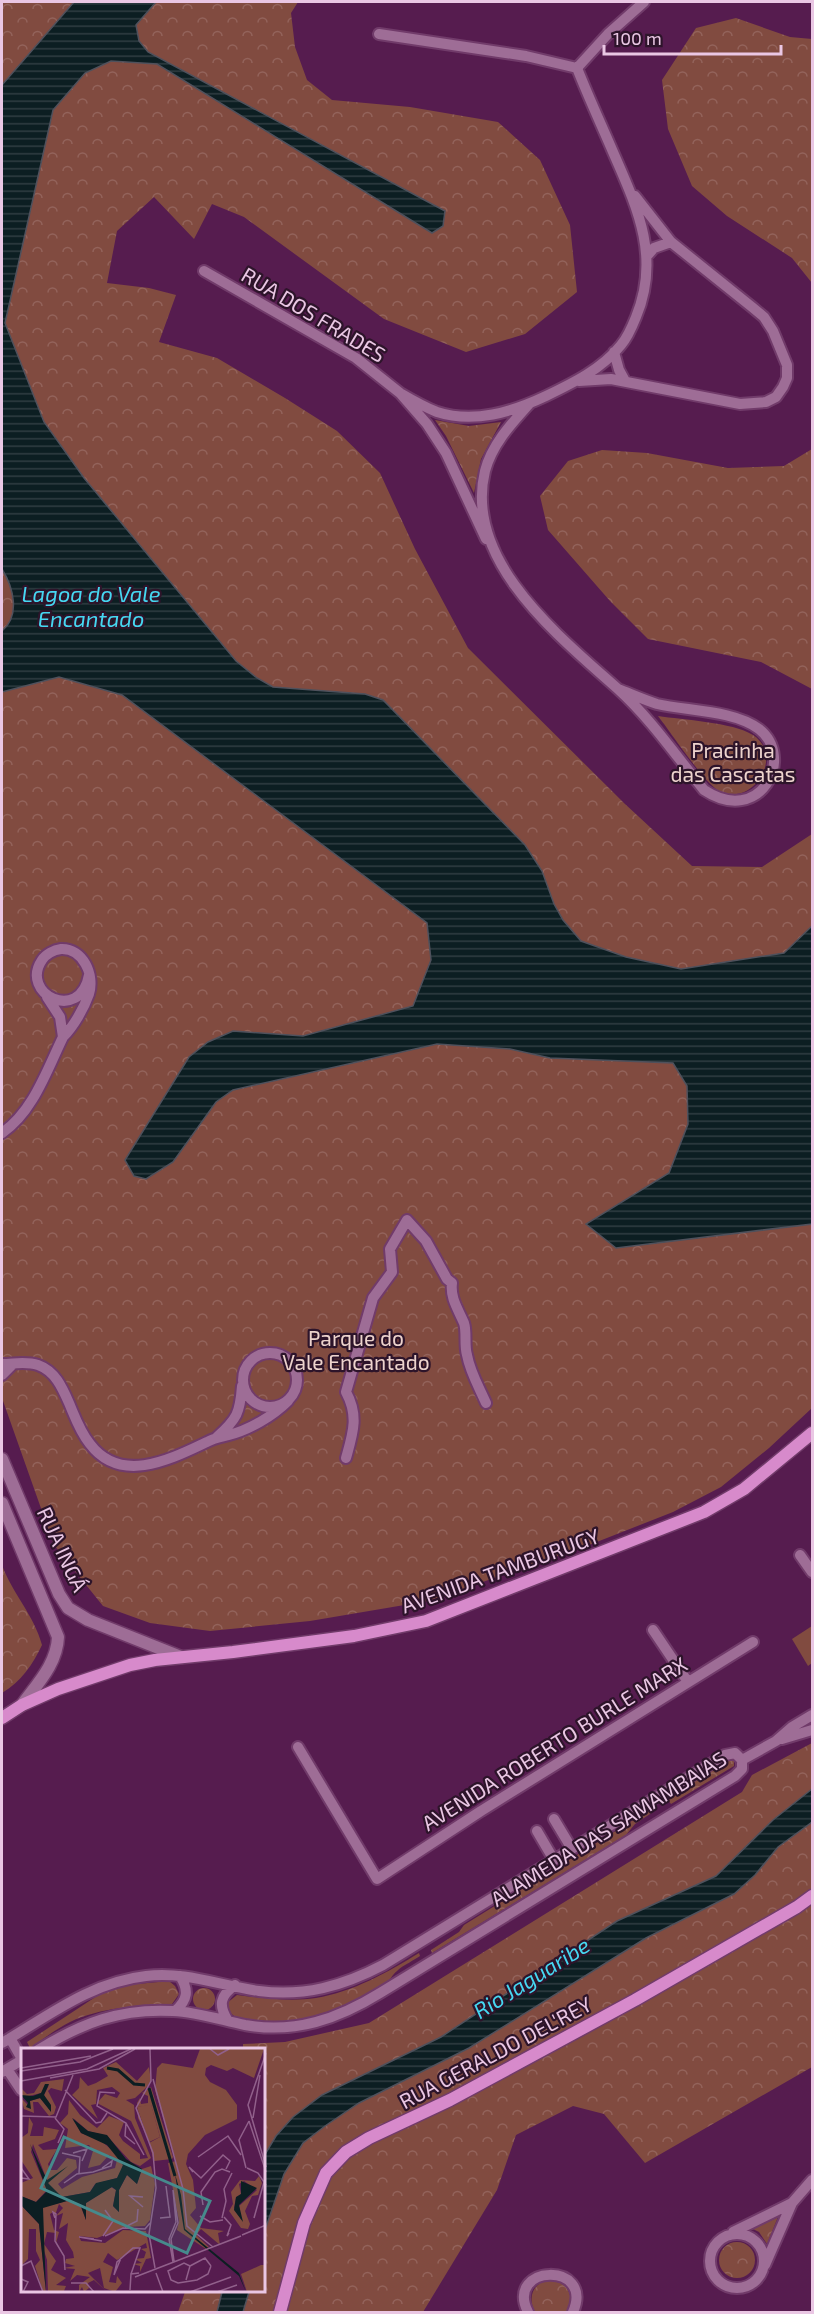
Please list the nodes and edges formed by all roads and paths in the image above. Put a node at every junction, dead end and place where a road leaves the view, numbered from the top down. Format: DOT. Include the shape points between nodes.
graph roads {
  1 [pos="644,2"];
  2 [pos="379,34"];
  3 [pos="577,68"];
  4 [pos="627,184"];
  5 [pos="671,242"];
  6 [pos="647,256"];
  7 [pos="204,272"];
  8 [pos="614,352"];
  9 [pos="625,381"];
  10 [pos="576,382"];
  11 [pos="400,393"];
  12 [pos="530,403"];
  13 [pos="435,411"];
  14 [pos="498,414"];
  15 [pos="427,424"];
  16 [pos="507,429"];
  17 [pos="483,495"];
  18 [pos="467,498"];
  19 [pos="492,548"];
  20 [pos="618,689"];
  21 [pos="657,704"];
  22 [pos="647,718"];
  23 [pos="89,975"];
  24 [pos="45,994"];
  25 [pos="63,1037"];
  26 [pos="2,1133"];
  27 [pos="7,1364"];
  28 [pos="2,1376"];
  29 [pos="243,1377"];
  30 [pos="288,1401"];
  31 [pos="486,1403"];
  32 [pos="813,1433"];
  33 [pos="217,1437"];
  34 [pos="346,1458"];
  35 [pos="2,1460"];
  36 [pos="2,1503"];
  37 [pos="800,1554"];
  38 [pos="813,1572"];
  39 [pos="654,1630"];
  40 [pos="753,1642"];
  41 [pos="181,1657"];
  42 [pos="688,1682"];
  43 [pos="22,1705"];
  44 [pos="813,1715"];
  45 [pos="2,1718"];
  46 [pos="813,1730"];
  47 [pos="776,1741"];
  48 [pos="298,1747"];
  49 [pos="742,1760"];
  50 [pos="656,1798"];
  51 [pos="667,1817"];
  52 [pos="554,1819"];
  53 [pos="537,1831"];
  54 [pos="572,1849"];
  55 [pos="554,1860"];
  56 [pos="813,1896"];
  57 [pos="418,1944"];
  58 [pos="430,1963"];
  59 [pos="180,1976"];
  60 [pos="235,1985"];
  61 [pos="175,2011"];
  62 [pos="228,2021"];
  63 [pos="6,2041"];
  64 [pos="42,2048"];
  65 [pos="21,2058"];
  66 [pos="21,2060"];
  67 [pos="4,2070"];
  68 [pos="21,2090"];
  69 [pos="813,2180"];
  70 [pos="792,2203"];
  71 [pos="727,2235"];
  72 [pos="764,2267"];
  73 [pos="280,2313"];
  74 [pos="528,2313"];
  75 [pos="573,2313"];
  1 -- 3 [label="street"];
  2 -- 3 [label="street" via="526,56"];
  3 -- 4 [label="street"];
  4 -- 5 [label="street"];
  4 -- 6 [label="street"];
  5 -- 6 [label="street" via="654,248"];
  5 -- 9 [label="street" via="764,318 783,352 787,378 776,397 756,404"];
  6 -- 8 [label="street" via="642,302 629,332"];
  7 -- 11 [label="street, RUA DOS FRADES" via="356,358"];
  8 -- 9 [label="street"];
  8 -- 10 [label="street"];
  9 -- 10 [label="street"];
  10 -- 12 [label="street"];
  11 -- 13 [label="street, RUA DOS FRADES"];
  11 -- 15 [label="street, RUA DOS FRADES"];
  12 -- 14 [label="street, RUA DOS FRADES"];
  12 -- 16 [label="street"];
  13 -- 14 [label="street, RUA DOS FRADES" via="459,417"];
  13 -- 15 [label="street"];
  14 -- 16 [label="street" via="505,419"];
  15 -- 18 [label="street, RUA DOS FRADES"];
  16 -- 17 [label="street" via="486,469"];
  17 -- 18 [label="street"];
  17 -- 19 [label="street"];
  18 -- 19 [label="street, RUA DOS FRADES"];
  19 -- 20 [label="street, RUA DOS FRADES" via="543,619"];
  20 -- 21 [label="street"];
  20 -- 22 [label="street"];
  21 -- 22 [label="street"];
  21 -- 22 [label="street" via="734,718 761,730 774,756 767,784 757,795 744,800 730,802 715,797 704,790"];
  23 -- 24 [label="street" via="83,992 69,1001"];
  23 -- 24 [label="street" via="77,954 69,950 52,951 37,971"];
  23 -- 25 [label="street" via="89,993"];
  24 -- 25 [label="street" via="60,1017"];
  25 -- 26 [label="street" via="30,1102"];
  27 -- 28 [label="street"];
  27 -- 33 [label="street" via="29,1363 49,1372 63,1390 91,1446 120,1463 161,1463"];
  29 -- 30 [label="street" via="244,1388 258,1404 279,1406"];
  29 -- 30 [label="street" via="252,1360 269,1353 279,1354 294,1366 297,1375 294,1394"];
  29 -- 33 [label="street" via="240,1410"];
  30 -- 33 [label="street" via="272,1415"];
  31 -- 34 [label="street" via="466,1356 464,1324 457,1311 452,1283 426,1241 407,1220 390,1249 392,1272 373,1298 346,1392 353,1405 354,1430"];
  32 -- 41 [label="main road, AVENIDA TAMBURUGY" via="744,1489 704,1512 426,1622 354,1636"];
  35 -- 41 [label="street, RUA INGÁ" via="59,1594 69,1608 88,1620"];
  36 -- 43 [label="street, RUA INGÁ" via="58,1637 49,1669"];
  37 -- 38 [label="street"];
  39 -- 42 [label="street"];
  40 -- 42 [label="street, AVENIDA ROBERTO BURLE MARX"];
  41 -- 43 [label="main road, AVENIDA TAMBURUGY" via="96,1675"];
  42 -- 48 [label="street, AVENIDA ROBERTO BURLE MARX" via="377,1879"];
  43 -- 45 [label="main road, AVENIDA TAMBURUGY"];
  44 -- 47 [label="street"];
  46 -- 47 [label="street"];
  47 -- 49 [label="street"];
  49 -- 50 [label="street, ALAMEDA DAS SAMAMBAIAS" via="730,1752"];
  49 -- 51 [label="street, ALAMEDA DAS SAMAMBAIAS" via="738,1773"];
  50 -- 51 [label="street"];
  50 -- 54 [label="street, ALAMEDA DAS SAMAMBAIAS"];
  51 -- 58 [label="street, ALAMEDA DAS SAMAMBAIAS"];
  52 -- 54 [label="street"];
  53 -- 55 [label="street"];
  54 -- 55 [label="street, ALAMEDA DAS SAMAMBAIAS"];
  55 -- 57 [label="street, ALAMEDA DAS SAMAMBAIAS"];
  56 -- 73 [label="main road, RUA GERALDO DEL'REY" via="635,2000 346,2152 326,2173 304,2223"];
  57 -- 58 [label="street"];
  57 -- 60 [label="street, ALAMEDA DAS SAMAMBAIAS" via="362,1976 320,1990 277,1993"];
  58 -- 62 [label="street, ALAMEDA DAS SAMAMBAIAS" via="324,2022 267,2028"];
  59 -- 60 [label="street, ALAMEDA DAS SAMAMBAIAS"];
  59 -- 61 [label="street" via="186,1999"];
  59 -- 63 [label="street, ALAMEDA DAS SAMAMBAIAS" via="148,1976 103,1985"];
  60 -- 62 [label="street" via="221,2000"];
  61 -- 62 [label="street, ALAMEDA DAS SAMAMBAIAS"];
  61 -- 64 [label="street, ALAMEDA DAS SAMAMBAIAS" via="110,2016 87,2023"];
  63 -- 65 [label="street"];
  66 -- 67 [label="street"];
  67 -- 68 [label="street"];
  69 -- 70 [label="street"];
  70 -- 71 [label="street"];
  70 -- 72 [label="street"];
  71 -- 72 [label="street" via="737,2233 755,2240 765,2257"];
  71 -- 72 [label="street" via="711,2254 712,2271 717,2278 731,2287 748,2286"];
  74 -- 75 [label="street" via="524,2301 529,2285 550,2274 566,2279 572,2286 576,2303"];
}
